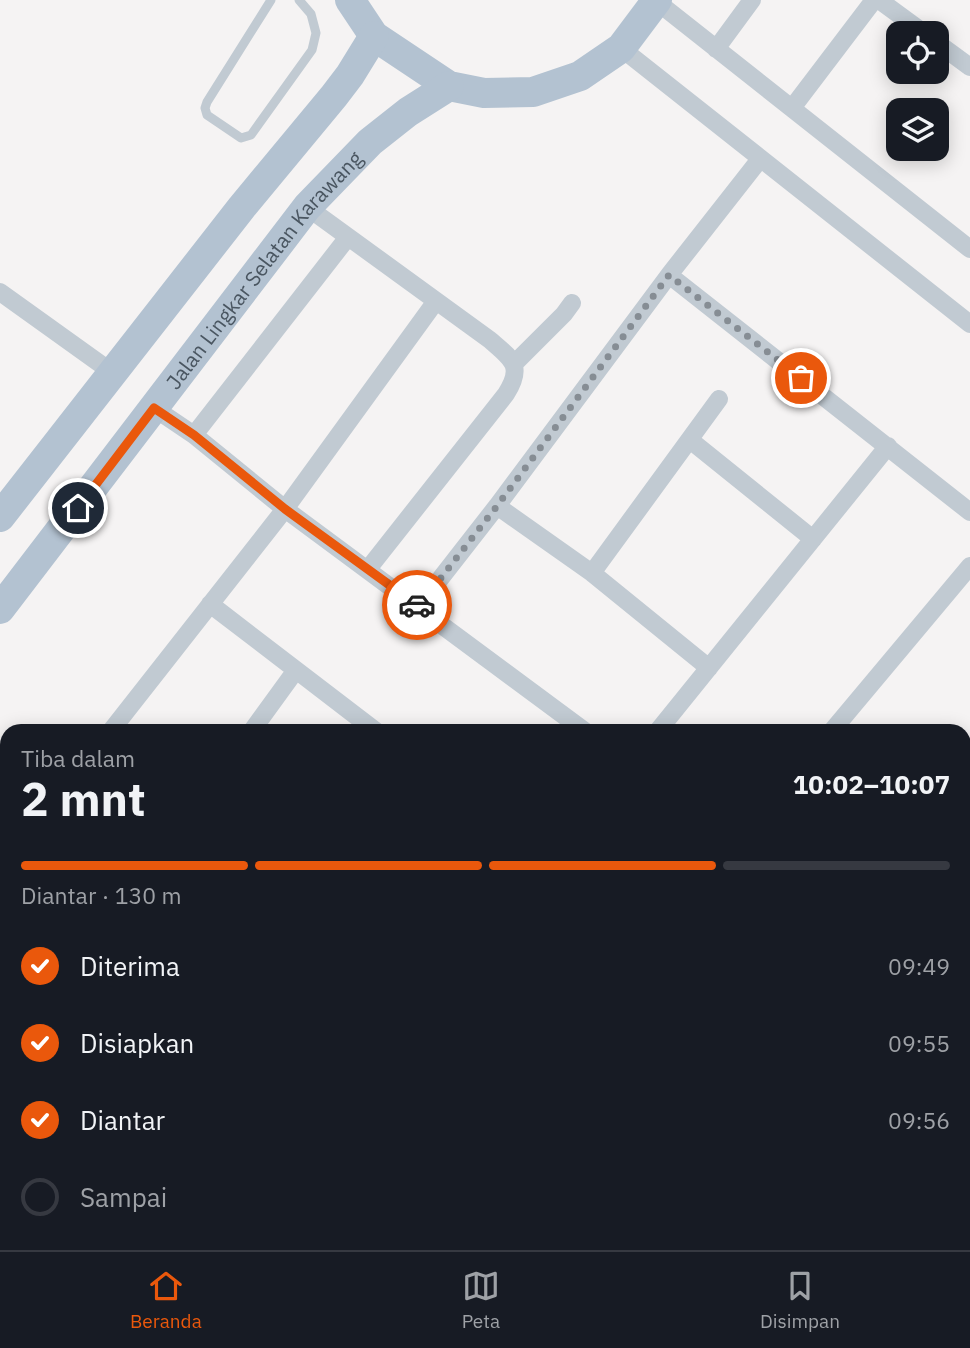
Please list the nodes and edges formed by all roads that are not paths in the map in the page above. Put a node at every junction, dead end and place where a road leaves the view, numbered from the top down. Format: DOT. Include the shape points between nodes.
graph roads {
  1 [pos="271,0"];
  2 [pos="299,0"];
  3 [pos="350,0"];
  4 [pos="752,0"];
  5 [pos="877,0"];
  6 [pos="657,1"];
  7 [pos="907,21"];
  8 [pos="374,36"];
  9 [pos="621,48"];
  10 [pos="716,49"];
  11 [pos="949,52"];
  12 [pos="970,67"];
  13 [pos="449,86"];
  14 [pos="792,108"];
  15 [pos="760,159"];
  16 [pos="307,206"];
  17 [pos="348,237"];
  18 [pos="970,249"];
  19 [pos="669,275"];
  20 [pos="0,292"];
  21 [pos="436,301"];
  22 [pos="572,303"];
  23 [pos="970,324"];
  24 [pos="513,364"];
  25 [pos="113,373"];
  26 [pos="719,399"];
  27 [pos="154,408"];
  28 [pos="194,435"];
  29 [pos="690,440"];
  30 [pos="888,446"];
  31 [pos="497,506"];
  32 [pos="285,509"];
  33 [pos="970,512"];
  34 [pos="0,517"];
  35 [pos="813,539"];
  36 [pos="970,566"];
  37 [pos="368,569"];
  38 [pos="592,573"];
  39 [pos="210,604"];
  40 [pos="419,606"];
  41 [pos="0,609"];
  42 [pos="709,668"];
  43 [pos="296,670"];
  44 [pos="116,724"];
  45 [pos="257,724"];
  46 [pos="367,724"];
  47 [pos="575,724"];
  48 [pos="664,724"];
  49 [pos="838,724"];
  1 -- 2 [label="lane" via="205,108 242,138 251,135 312,50 316,33 311,15"];
  3 -- 8 [label="main road"];
  4 -- 10 [label="street"];
  5 -- 7 [label="street"];
  5 -- 14 [label="street"];
  6 -- 9 [label="main road"];
  6 -- 10 [label="street"];
  8 -- 13 [label="main road"];
  8 -- 25 [label="main road" via="334,96"];
  9 -- 13 [label="main road" via="580,76 533,92 484,93"];
  9 -- 15 [label="street"];
  10 -- 14 [label="street"];
  11 -- 12 [label="street"];
  13 -- 16 [label="main road, Jalan Lingkar Selatan Karawang" via="370,142"];
  14 -- 18 [label="street"];
  15 -- 19 [label="street"];
  15 -- 23 [label="street"];
  16 -- 17 [label="street"];
  16 -- 27 [label="main road, Jalan Lingkar Selatan Karawang"];
  17 -- 21 [label="street"];
  17 -- 28 [label="street"];
  19 -- 30 [label="street"];
  19 -- 31 [label="street"];
  20 -- 25 [label="street"];
  21 -- 24 [label="street" via="490,340"];
  21 -- 32 [label="street"];
  22 -- 24 [label="street"];
  24 -- 37 [label="street" via="515,378 506,394"];
  25 -- 34 [label="main road"];
  26 -- 29 [label="street"];
  27 -- 28 [label="street"];
  27 -- 41 [label="main road, Jalan Lingkar Selatan Karawang"];
  28 -- 32 [label="street"];
  29 -- 35 [label="street"];
  29 -- 38 [label="street"];
  30 -- 33 [label="street"];
  30 -- 35 [label="street"];
  31 -- 38 [label="street"];
  31 -- 40 [label="street"];
  32 -- 37 [label="street"];
  32 -- 39 [label="street"];
  35 -- 42 [label="street"];
  36 -- 49 [label="street"];
  37 -- 40 [label="street"];
  38 -- 42 [label="street"];
  39 -- 43 [label="street"];
  39 -- 44 [label="street"];
  40 -- 47 [label="street"];
  42 -- 48 [label="street"];
  43 -- 45 [label="street"];
  43 -- 46 [label="street"];
}
